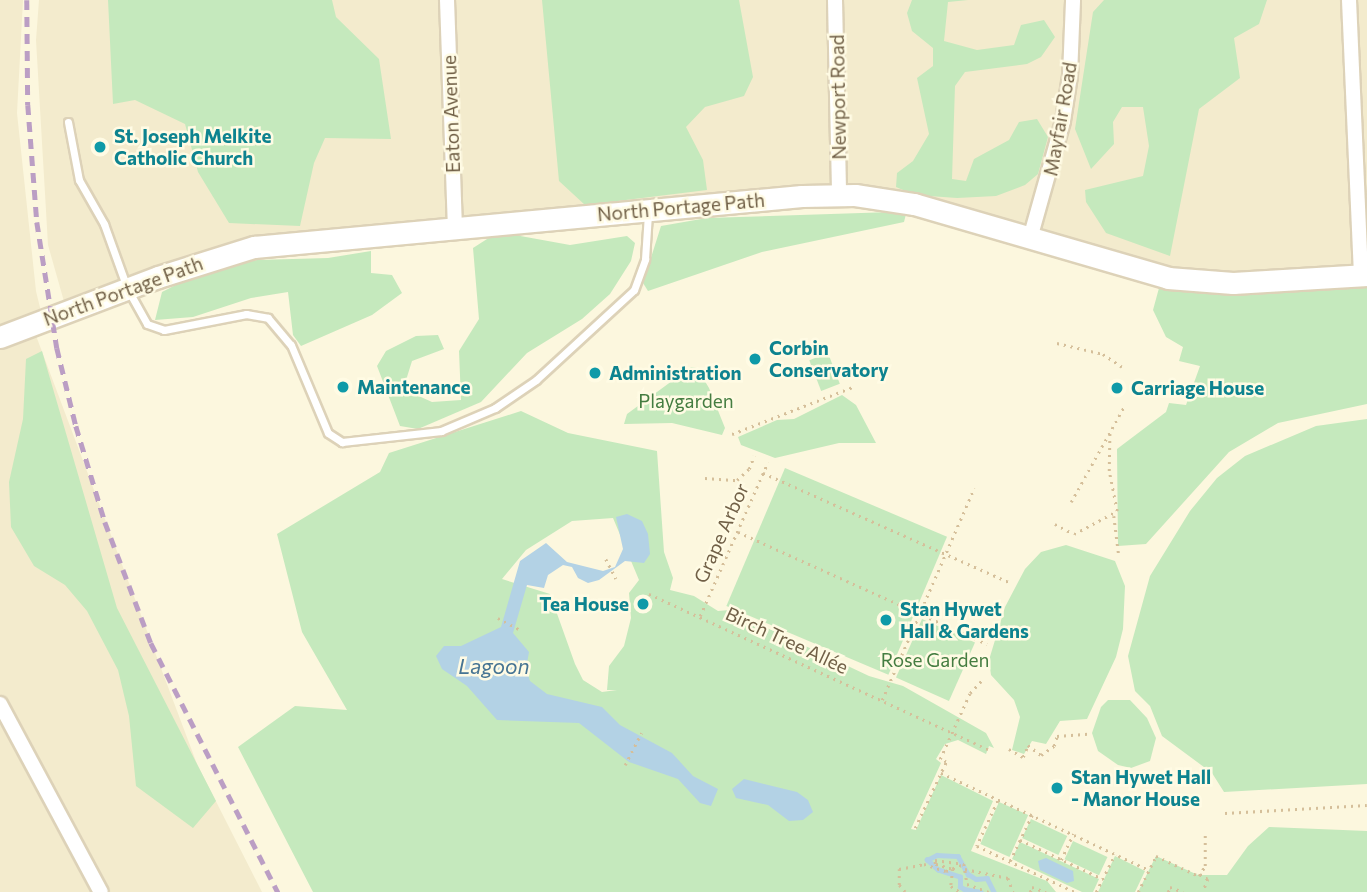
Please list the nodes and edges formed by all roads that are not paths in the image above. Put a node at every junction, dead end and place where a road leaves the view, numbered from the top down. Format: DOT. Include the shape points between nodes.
graph roads {
  1 [pos="447,0"];
  2 [pos="835,0"];
  3 [pos="1073,0"];
  4 [pos="1349,0"];
  5 [pos="68,122"];
  6 [pos="839,194"];
  7 [pos="648,210"];
  8 [pos="455,227"];
  9 [pos="1031,235"];
  10 [pos="1364,275"];
  11 [pos="127,288"];
  12 [pos="0,337"];
  13 [pos="0,704"];
  14 [pos="101,892"];
  1 -- 8 [label="street, Eaton Avenue"];
  2 -- 6 [label="street, Newport Road"];
  3 -- 9 [label="street, Mayfair Road" via="1063,121"];
  4 -- 10 [label="street"];
  5 -- 11 [label="lane" via="79,180 104,224"];
  6 -- 7 [label="main road, North Portage Path"];
  6 -- 9 [label="main road, North Portage Path" via="892,200"];
  7 -- 8 [label="main road, North Portage Path"];
  7 -- 11 [label="lane" via="641,275 624,301 514,396 468,421 424,434 351,442 334,439 323,424 291,345 268,318 246,314 153,328"];
  8 -- 11 [label="main road, North Portage Path" via="254,247"];
  9 -- 10 [label="main road, North Portage Path" via="1168,278 1233,284"];
  11 -- 12 [label="main road, North Portage Path"];
  13 -- 14 [label="street"];
}
